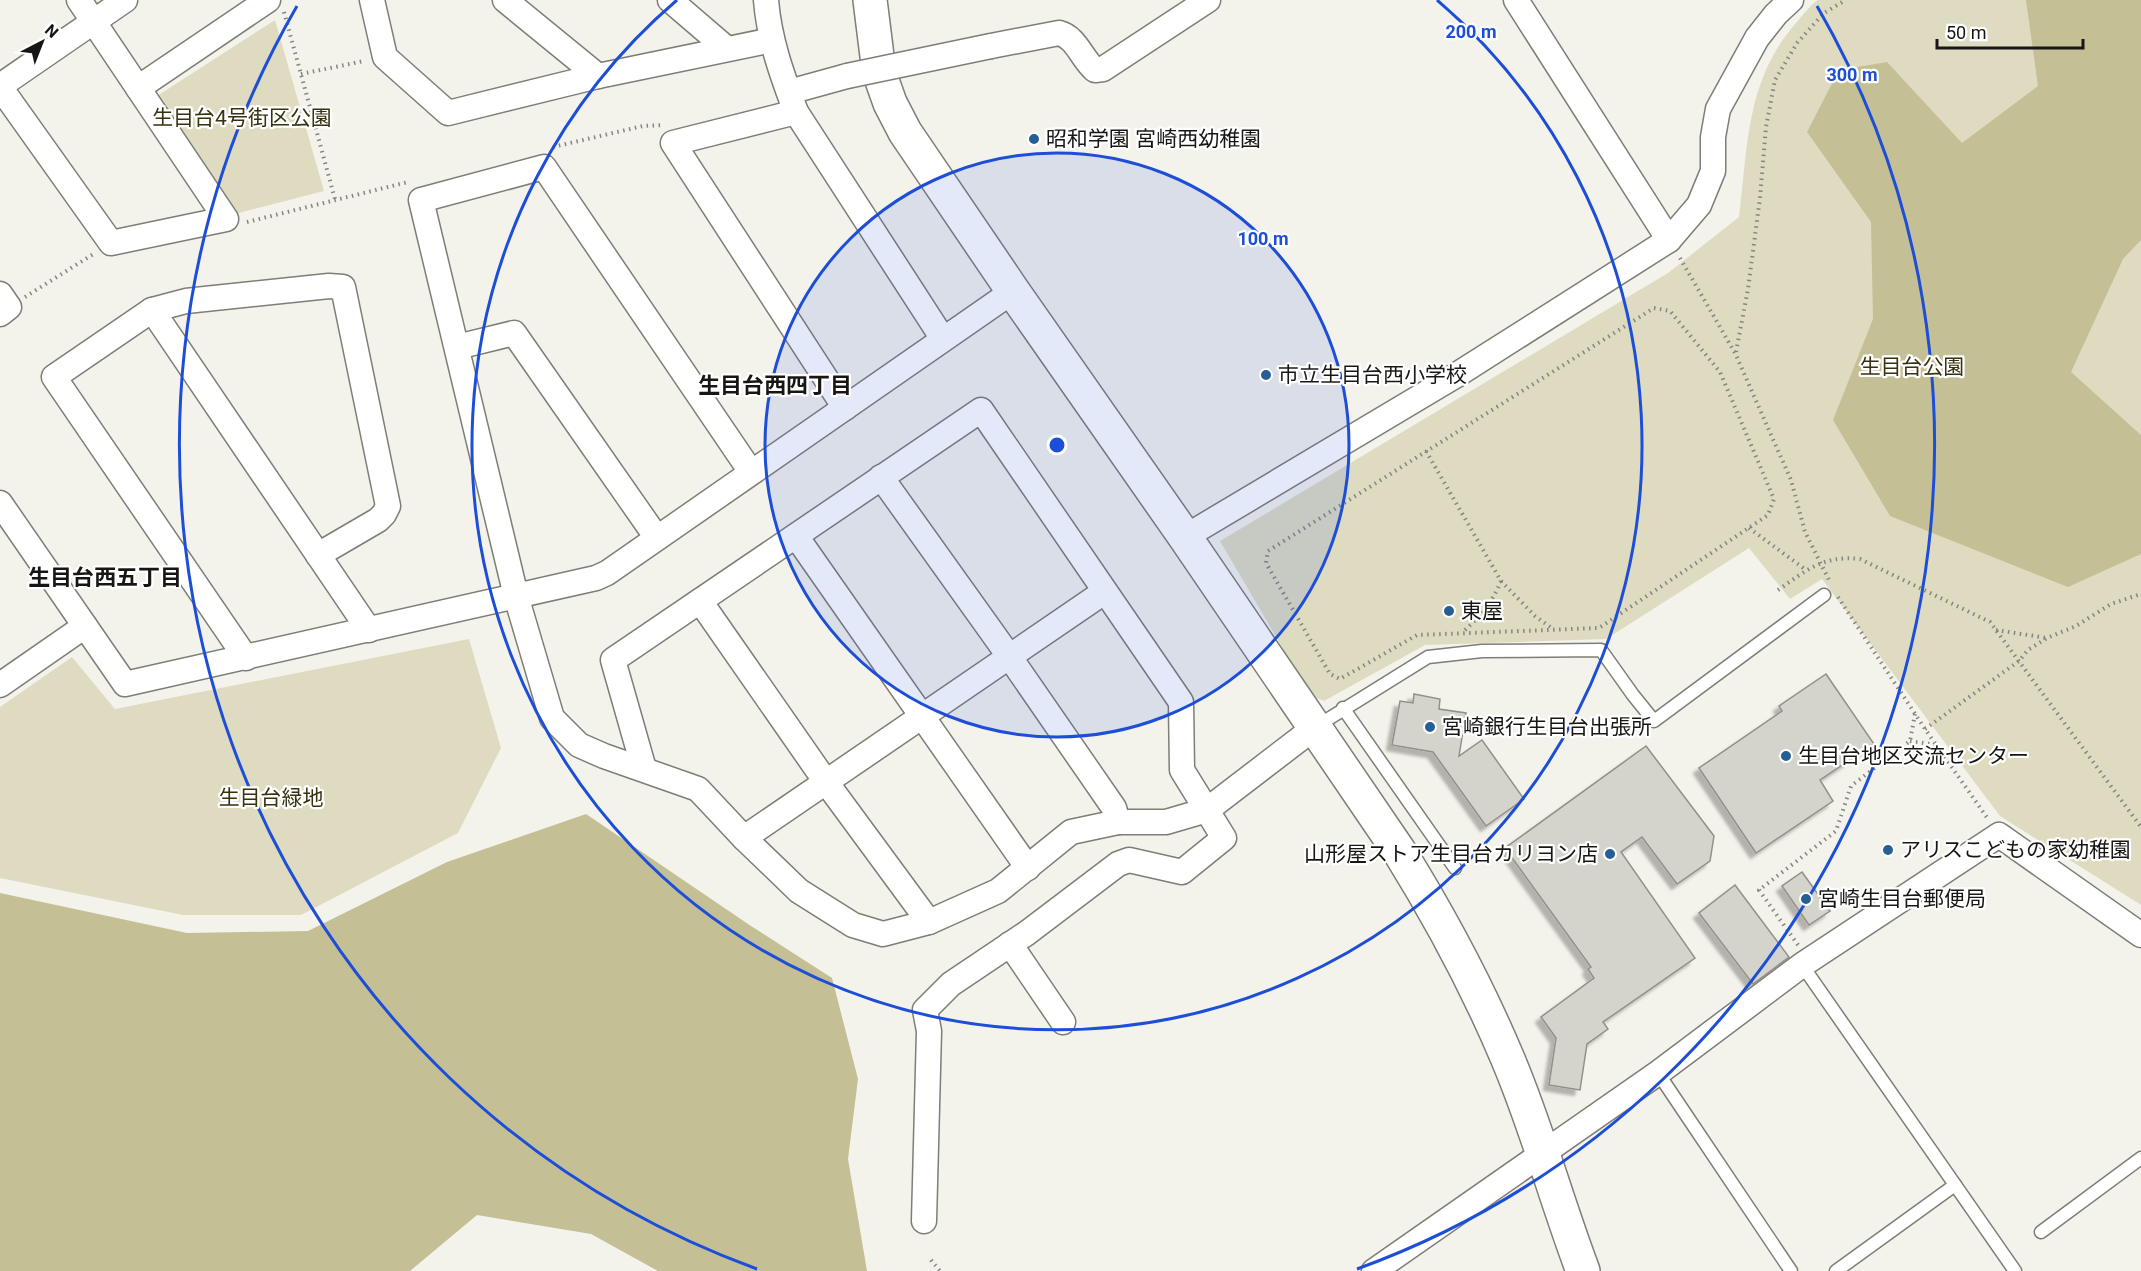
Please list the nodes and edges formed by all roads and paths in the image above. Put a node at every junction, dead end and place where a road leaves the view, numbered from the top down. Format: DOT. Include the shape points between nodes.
graph roads {
  1 [pos="79,0"];
  2 [pos="125,0"];
  3 [pos="372,0"];
  4 [pos="505,0"];
  5 [pos="670,0"];
  6 [pos="766,0"];
  7 [pos="870,0"];
  8 [pos="1208,0"];
  9 [pos="1516,0"];
  10 [pos="1791,0"];
  11 [pos="1846,0"];
  12 [pos="276,5"];
  13 [pos="93,22"];
  14 [pos="772,40"];
  15 [pos="726,48"];
  16 [pos="385,57"];
  17 [pos="301,75"];
  18 [pos="598,76"];
  19 [pos="0,87"];
  20 [pos="138,88"];
  21 [pos="792,102"];
  22 [pos="663,125"];
  23 [pos="643,126"];
  24 [pos="335,199"];
  25 [pos="111,243"];
  26 [pos="1674,249"];
  27 [pos="1013,291"];
  28 [pos="3,305"];
  29 [pos="152,310"];
  30 [pos="943,339"];
  31 [pos="457,347"];
  32 [pos="1736,353"];
  33 [pos="845,408"];
  34 [pos="1426,451"];
  35 [pos="751,472"];
  36 [pos="882,477"];
  37 [pos="0,503"];
  38 [pos="1749,528"];
  39 [pos="796,536"];
  40 [pos="1185,537"];
  41 [pos="657,538"];
  42 [pos="318,555"];
  43 [pos="1820,563"];
  44 [pos="1806,570"];
  45 [pos="1501,581"];
  46 [pos="1778,590"];
  47 [pos="1104,592"];
  48 [pos="2141,594"];
  49 [pos="1824,595"];
  50 [pos="516,596"];
  51 [pos="700,601"];
  52 [pos="85,626"];
  53 [pos="369,630"];
  54 [pos="1554,630"];
  55 [pos="1996,630"];
  56 [pos="1461,633"];
  57 [pos="2047,638"];
  58 [pos="1010,656"];
  59 [pos="246,658"];
  60 [pos="2019,661"];
  61 [pos="0,684"];
  62 [pos="1343,708"];
  63 [pos="1915,714"];
  64 [pos="922,716"];
  65 [pos="1314,728"];
  66 [pos="1925,729"];
  67 [pos="1910,741"];
  68 [pos="1936,746"];
  69 [pos="644,769"];
  70 [pos="826,782"];
  71 [pos="1207,810"];
  72 [pos="1118,822"];
  73 [pos="2141,827"];
  74 [pos="1999,835"];
  75 [pos="744,838"];
  76 [pos="1028,868"];
  77 [pos="1455,868"];
  78 [pos="929,922"];
  79 [pos="2141,935"];
  80 [pos="1010,944"];
  81 [pos="1805,962"];
  82 [pos="1063,1022"];
  83 [pos="1658,1073"];
  84 [pos="1544,1154"];
  85 [pos="2141,1158"];
  86 [pos="1955,1185"];
  87 [pos="924,1221"];
  88 [pos="2041,1232"];
  89 [pos="931,1260"];
  90 [pos="940,1271"];
  91 [pos="1374,1271"];
  92 [pos="1583,1271"];
  93 [pos="1791,1271"];
  94 [pos="1836,1271"];
  95 [pos="2015,1271"];
  1 -- 13 [label="street"];
  2 -- 13 [label="street"];
  3 -- 16 [label="street"];
  4 -- 18 [label="street"];
  5 -- 15 [label="street"];
  6 -- 14 [label="street"];
  7 -- 27 [label="street" via="879,72 890,104 922,159"];
  8 -- 21 [label="street, bridge" via="1103,69 1095,70 1068,35 1059,33 847,76"];
  9 -- 26 [label="street"];
  10 -- 26 [label="street" via="1757,38 1718,109 1713,171"];
  11 -- 32 [label="path" via="1824,13 1797,43 1775,80"];
  12 -- 17 [label="path"];
  12 -- 20 [label="street"];
  13 -- 19 [label="street"];
  13 -- 20 [label="street"];
  14 -- 15 [label="street"];
  14 -- 21 [label="street"];
  15 -- 18 [label="street"];
  16 -- 17 [label="path"];
  16 -- 18 [label="street" via="448,113"];
  17 -- 24 [label="path"];
  19 -- 25 [label="street"];
  20 -- 25 [label="street" via="226,219"];
  21 -- 30 [label="street"];
  21 -- 33 [label="street" via="673,143"];
  22 -- 23 [label="path"];
  25 -- 28 [label="path"];
  26 -- 32 [label="path"];
  26 -- 40 [label="street"];
  27 -- 30 [label="street"];
  27 -- 40 [label="street"];
  29 -- 42 [label="street"];
  29 -- 42 [label="street" via="186,301 343,287 388,506 378,520"];
  29 -- 59 [label="street" via="54,377"];
  30 -- 33 [label="street"];
  31 -- 35 [label="street" via="422,200 544,167"];
  31 -- 41 [label="street" via="514,333"];
  31 -- 50 [label="street"];
  32 -- 43 [label="path" via="1791,480 1805,532"];
  33 -- 35 [label="street"];
  34 -- 38 [label="path" via="1654,308 1670,311 1720,372 1774,499 1768,515"];
  34 -- 45 [label="path"];
  34 -- 56 [label="path" via="1268,550 1266,563 1329,674 1340,679 1417,635"];
  35 -- 41 [label="street"];
  36 -- 39 [label="street"];
  36 -- 47 [label="street" via="981,410"];
  36 -- 58 [label="street"];
  37 -- 52 [label="street"];
  38 -- 44 [label="path"];
  38 -- 54 [label="path" via="1599,628"];
  39 -- 51 [label="street"];
  39 -- 64 [label="street"];
  40 -- 65 [label="street"];
  41 -- 50 [label="street" via="596,578"];
  42 -- 53 [label="street"];
  43 -- 44 [label="path"];
  43 -- 55 [label="path" via="1842,557 1860,560 1990,622"];
  43 -- 63 [label="path" via="1834,591"];
  44 -- 46 [label="path"];
  45 -- 54 [label="path" via="1534,616"];
  45 -- 56 [label="path" via="1483,612"];
  47 -- 58 [label="street"];
  47 -- 71 [label="street" via="1181,702 1182,770"];
  48 -- 57 [label="path" via="2111,604 2076,626"];
  49 -- 62 [label="lane" via="1654,721 1601,650 1482,651 1428,657"];
  50 -- 53 [label="street"];
  50 -- 69 [label="street" via="552,718 579,745"];
  51 -- 69 [label="street" via="613,660"];
  51 -- 70 [label="street"];
  52 -- 59 [label="street" via="125,684"];
  52 -- 61 [label="street"];
  53 -- 59 [label="street"];
  54 -- 56 [label="path"];
  55 -- 57 [label="path"];
  55 -- 60 [label="path"];
  57 -- 60 [label="path"];
  58 -- 64 [label="street"];
  58 -- 72 [label="street" via="1114,808"];
  60 -- 66 [label="path"];
  60 -- 73 [label="path"];
  62 -- 65 [label="lane"];
  62 -- 77 [label="lane"];
  63 -- 66 [label="path"];
  63 -- 67 [label="path"];
  64 -- 70 [label="street"];
  64 -- 76 [label="street"];
  65 -- 71 [label="street"];
  65 -- 84 [label="street" via="1431,903 1507,1056"];
  66 -- 68 [label="path"];
  67 -- 68 [label="path"];
  67 -- 81 [label="path" via="1851,786 1836,831 1759,890"];
  68 -- 74 [label="path"];
  69 -- 75 [label="street" via="698,789"];
  70 -- 75 [label="street"];
  70 -- 78 [label="street"];
  71 -- 72 [label="street" via="1166,822"];
  71 -- 80 [label="street" via="1224,838 1182,872 1129,860 1118,864"];
  72 -- 76 [label="street" via="1071,832"];
  74 -- 79 [label="street"];
  74 -- 81 [label="street"];
  75 -- 78 [label="street" via="799,891 853,925 883,934"];
  76 -- 78 [label="street" via="998,891"];
  80 -- 82 [label="street"];
  80 -- 87 [label="street" via="951,984 925,1010 929,1031"];
  81 -- 83 [label="street"];
  81 -- 86 [label="lane"];
  83 -- 84 [label="street"];
  83 -- 93 [label="lane"];
  84 -- 91 [label="street"];
  84 -- 92 [label="street"];
  85 -- 88 [label="lane"];
  86 -- 94 [label="lane"];
  86 -- 95 [label="lane"];
  89 -- 90 [label="path"];
}
